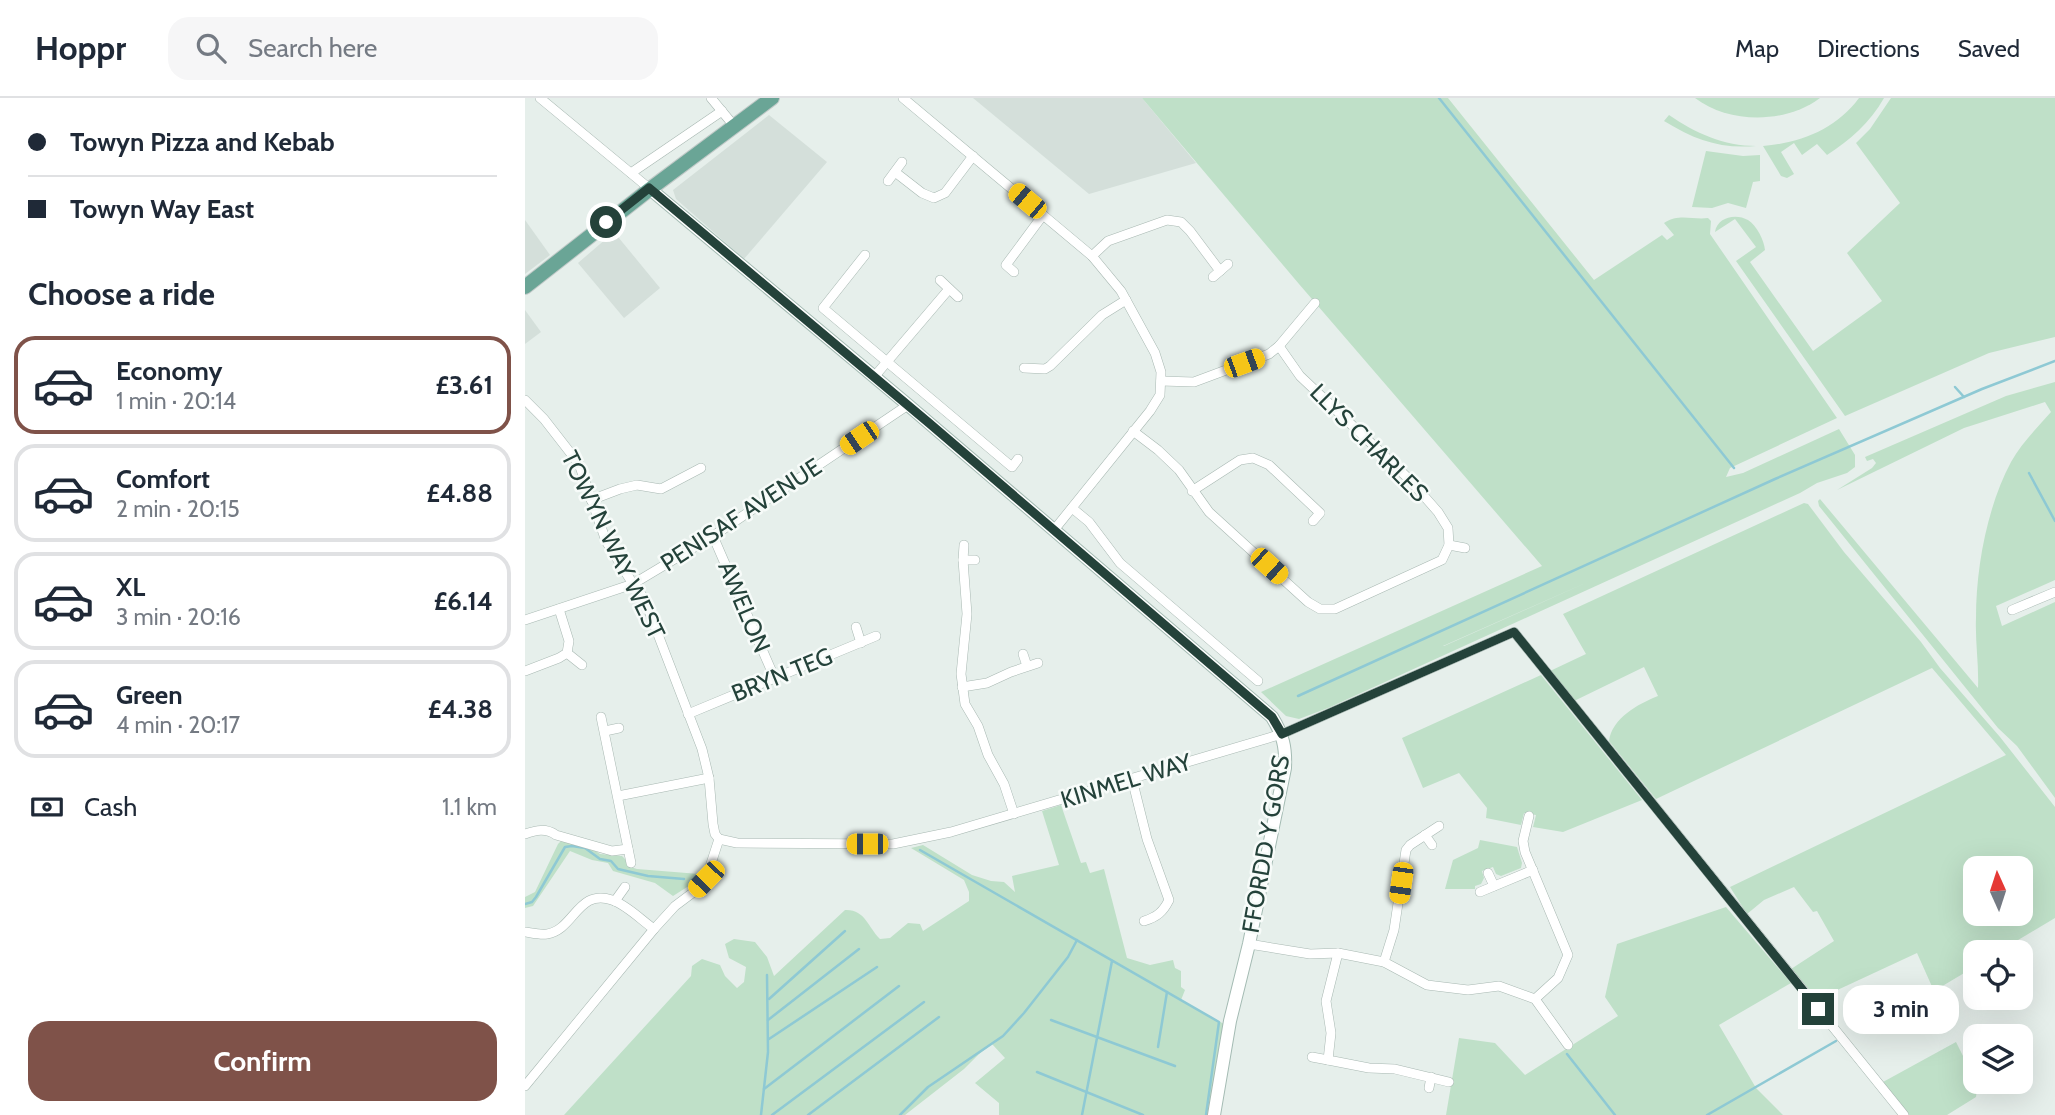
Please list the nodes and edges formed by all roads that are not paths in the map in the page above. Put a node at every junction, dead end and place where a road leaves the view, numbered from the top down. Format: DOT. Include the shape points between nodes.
graph roads {
  1 [pos="540,98"];
  2 [pos="711,98"];
  3 [pos="772,98"];
  4 [pos="903,98"];
  5 [pos="722,111"];
  6 [pos="735,127"];
  7 [pos="973,156"];
  8 [pos="902,162"];
  9 [pos="895,172"];
  10 [pos="631,173"];
  11 [pos="888,181"];
  12 [pos="649,188"];
  13 [pos="1042,215"];
  14 [pos="865,255"];
  15 [pos="1092,256"];
  16 [pos="1220,270"];
  17 [pos="1014,272"];
  18 [pos="940,281"];
  19 [pos="525,287"];
  20 [pos="949,289"];
  21 [pos="958,297"];
  22 [pos="1126,300"];
  23 [pos="1315,303"];
  24 [pos="1279,346"];
  25 [pos="887,362"];
  26 [pos="1049,366"];
  27 [pos="1024,368"];
  28 [pos="874,377"];
  29 [pos="1055,377"];
  30 [pos="1161,381"];
  31 [pos="525,400"];
  32 [pos="908,405"];
  33 [pos="1133,431"];
  34 [pos="1019,459"];
  35 [pos="701,467"];
  36 [pos="1192,491"];
  37 [pos="591,500"];
  38 [pos="1072,508"];
  39 [pos="1313,521"];
  40 [pos="1054,530"];
  41 [pos="713,536"];
  42 [pos="964,545"];
  43 [pos="1449,545"];
  44 [pos="1465,548"];
  45 [pos="963,560"];
  46 [pos="975,560"];
  47 [pos="633,584"];
  48 [pos="2055,592"];
  49 [pos="559,609"];
  50 [pos="2013,610"];
  51 [pos="525,620"];
  52 [pos="856,628"];
  53 [pos="876,636"];
  54 [pos="861,643"];
  55 [pos="567,653"];
  56 [pos="1023,654"];
  57 [pos="1038,663"];
  58 [pos="582,665"];
  59 [pos="1027,666"];
  60 [pos="525,671"];
  61 [pos="775,679"];
  62 [pos="1258,681"];
  63 [pos="963,687"];
  64 [pos="688,714"];
  65 [pos="601,717"];
  66 [pos="618,729"];
  67 [pos="605,732"];
  68 [pos="1282,734"];
  69 [pos="709,778"];
  70 [pos="1132,779"];
  71 [pos="618,796"];
  72 [pos="1014,814"];
  73 [pos="1529,816"];
  74 [pos="1439,826"];
  75 [pos="525,834"];
  76 [pos="1425,835"];
  77 [pos="719,839"];
  78 [pos="1432,845"];
  79 [pos="628,849"];
  80 [pos="631,863"];
  81 [pos="1533,870"];
  82 [pos="1488,873"];
  83 [pos="1493,886"];
  84 [pos="625,887"];
  85 [pos="1480,892"];
  86 [pos="615,901"];
  87 [pos="1144,921"];
  88 [pos="654,929"];
  89 [pos="525,932"];
  90 [pos="1249,944"];
  91 [pos="1338,953"];
  92 [pos="1384,962"];
  93 [pos="1535,999"];
  94 [pos="1568,1045"];
  95 [pos="1312,1057"];
  96 [pos="1328,1060"];
  97 [pos="1431,1077"];
  98 [pos="1449,1082"];
  99 [pos="525,1086"];
  100 [pos="1429,1088"];
  101 [pos="1214,1115"];
  102 [pos="1904,1115"];
  1 -- 10 [label="street"];
  2 -- 5 [label="street"];
  3 -- 6 [label="main road"];
  4 -- 7 [label="street"];
  5 -- 6 [label="street"];
  5 -- 10 [label="street"];
  6 -- 12 [label="main road"];
  7 -- 9 [label="street" via="945,193 934,198"];
  7 -- 13 [label="street"];
  8 -- 9 [label="street"];
  9 -- 11 [label="street"];
  10 -- 12 [label="street"];
  12 -- 19 [label="main road"];
  12 -- 28 [label="street, FFORDD Y GORS"];
  13 -- 15 [label="street"];
  13 -- 17 [label="street" via="1006,265"];
  14 -- 25 [label="street" via="823,307"];
  15 -- 16 [label="street" via="1108,241 1167,220 1181,222"];
  15 -- 22 [label="street"];
  18 -- 20 [label="street"];
  20 -- 21 [label="street"];
  20 -- 25 [label="street"];
  22 -- 26 [label="street" via="1102,315"];
  22 -- 30 [label="street" via="1155,353"];
  23 -- 24 [label="street"];
  24 -- 30 [label="street" via="1194,382"];
  24 -- 43 [label="street, LLYS CHARLES" via="1300,376 1438,512 1448,528"];
  25 -- 28 [label="street"];
  25 -- 34 [label="street" via="1012,467"];
  26 -- 27 [label="street"];
  26 -- 29 [label="street"];
  28 -- 32 [label="street, FFORDD Y GORS"];
  30 -- 33 [label="street" via="1160,395"];
  31 -- 37 [label="street, TOWYN WAY WEST" via="579,464"];
  32 -- 40 [label="street, FFORDD Y GORS"];
  32 -- 41 [label="street, PENISAF AVENUE"];
  33 -- 36 [label="street" via="1172,463"];
  33 -- 38 [label="street"];
  35 -- 37 [label="street" via="661,489 637,485"];
  36 -- 39 [label="street" via="1240,460 1254,458 1269,465 1320,513"];
  36 -- 43 [label="street" via="1209,512 1320,609 1335,609 1442,560"];
  37 -- 47 [label="street, TOWYN WAY WEST" via="606,541"];
  38 -- 40 [label="street"];
  38 -- 62 [label="street" via="1095,529 1120,563"];
  40 -- 68 [label="street, FFORDD Y GORS" via="1272,717"];
  41 -- 47 [label="street, PENISAF AVENUE"];
  41 -- 61 [label="street, AWELON"];
  42 -- 45 [label="street"];
  43 -- 44 [label="street"];
  45 -- 46 [label="street"];
  45 -- 63 [label="street" via="967,614"];
  47 -- 49 [label="street, PENISAF AVENUE"];
  47 -- 64 [label="street, TOWYN WAY WEST" via="644,598"];
  48 -- 50 [label="street"];
  49 -- 51 [label="street, PENISAF AVENUE"];
  49 -- 55 [label="street" via="569,641"];
  52 -- 54 [label="street"];
  53 -- 54 [label="street, BRYN TEG"];
  54 -- 61 [label="street, BRYN TEG"];
  55 -- 58 [label="street"];
  55 -- 60 [label="street"];
  56 -- 59 [label="street"];
  57 -- 59 [label="street"];
  59 -- 63 [label="street" via="988,683"];
  61 -- 64 [label="street, BRYN TEG"];
  63 -- 72 [label="street" via="965,704"];
  64 -- 69 [label="street, TOWYN WAY WEST"];
  65 -- 67 [label="street"];
  66 -- 67 [label="street"];
  67 -- 71 [label="street"];
  68 -- 70 [label="street, KINMEL WAY"];
  68 -- 90 [label="street, FFORDD Y GORS" via="1285,768"];
  68 -- 102 [label="street, KINMEL WAY" via="1514,632"];
  69 -- 71 [label="street"];
  69 -- 77 [label="street, TOWYN WAY WEST"];
  70 -- 72 [label="street, KINMEL WAY"];
  70 -- 87 [label="street" via="1169,900 1155,918"];
  71 -- 79 [label="street"];
  72 -- 77 [label="street, KINMEL WAY" via="893,844"];
  73 -- 81 [label="street" via="1523,841"];
  74 -- 76 [label="street"];
  75 -- 79 [label="street" via="551,831 612,852"];
  76 -- 78 [label="street"];
  76 -- 92 [label="street" via="1406,850 1394,930"];
  77 -- 88 [label="street" via="706,879"];
  79 -- 80 [label="street"];
  81 -- 83 [label="street"];
  81 -- 93 [label="street" via="1568,956 1558,978"];
  82 -- 83 [label="street"];
  83 -- 85 [label="street"];
  84 -- 86 [label="street"];
  86 -- 88 [label="street"];
  86 -- 89 [label="street" via="591,899 557,931 546,935"];
  88 -- 99 [label="street"];
  90 -- 91 [label="street" via="1310,954"];
  90 -- 101 [label="street, FFORDD Y GORS"];
  91 -- 92 [label="street"];
  91 -- 96 [label="street" via="1326,1001 1331,1033"];
  92 -- 93 [label="street" via="1427,985 1468,990 1499,986"];
  93 -- 94 [label="street"];
  95 -- 96 [label="street"];
  96 -- 97 [label="street"];
  97 -- 98 [label="street"];
  97 -- 100 [label="street"];
}
